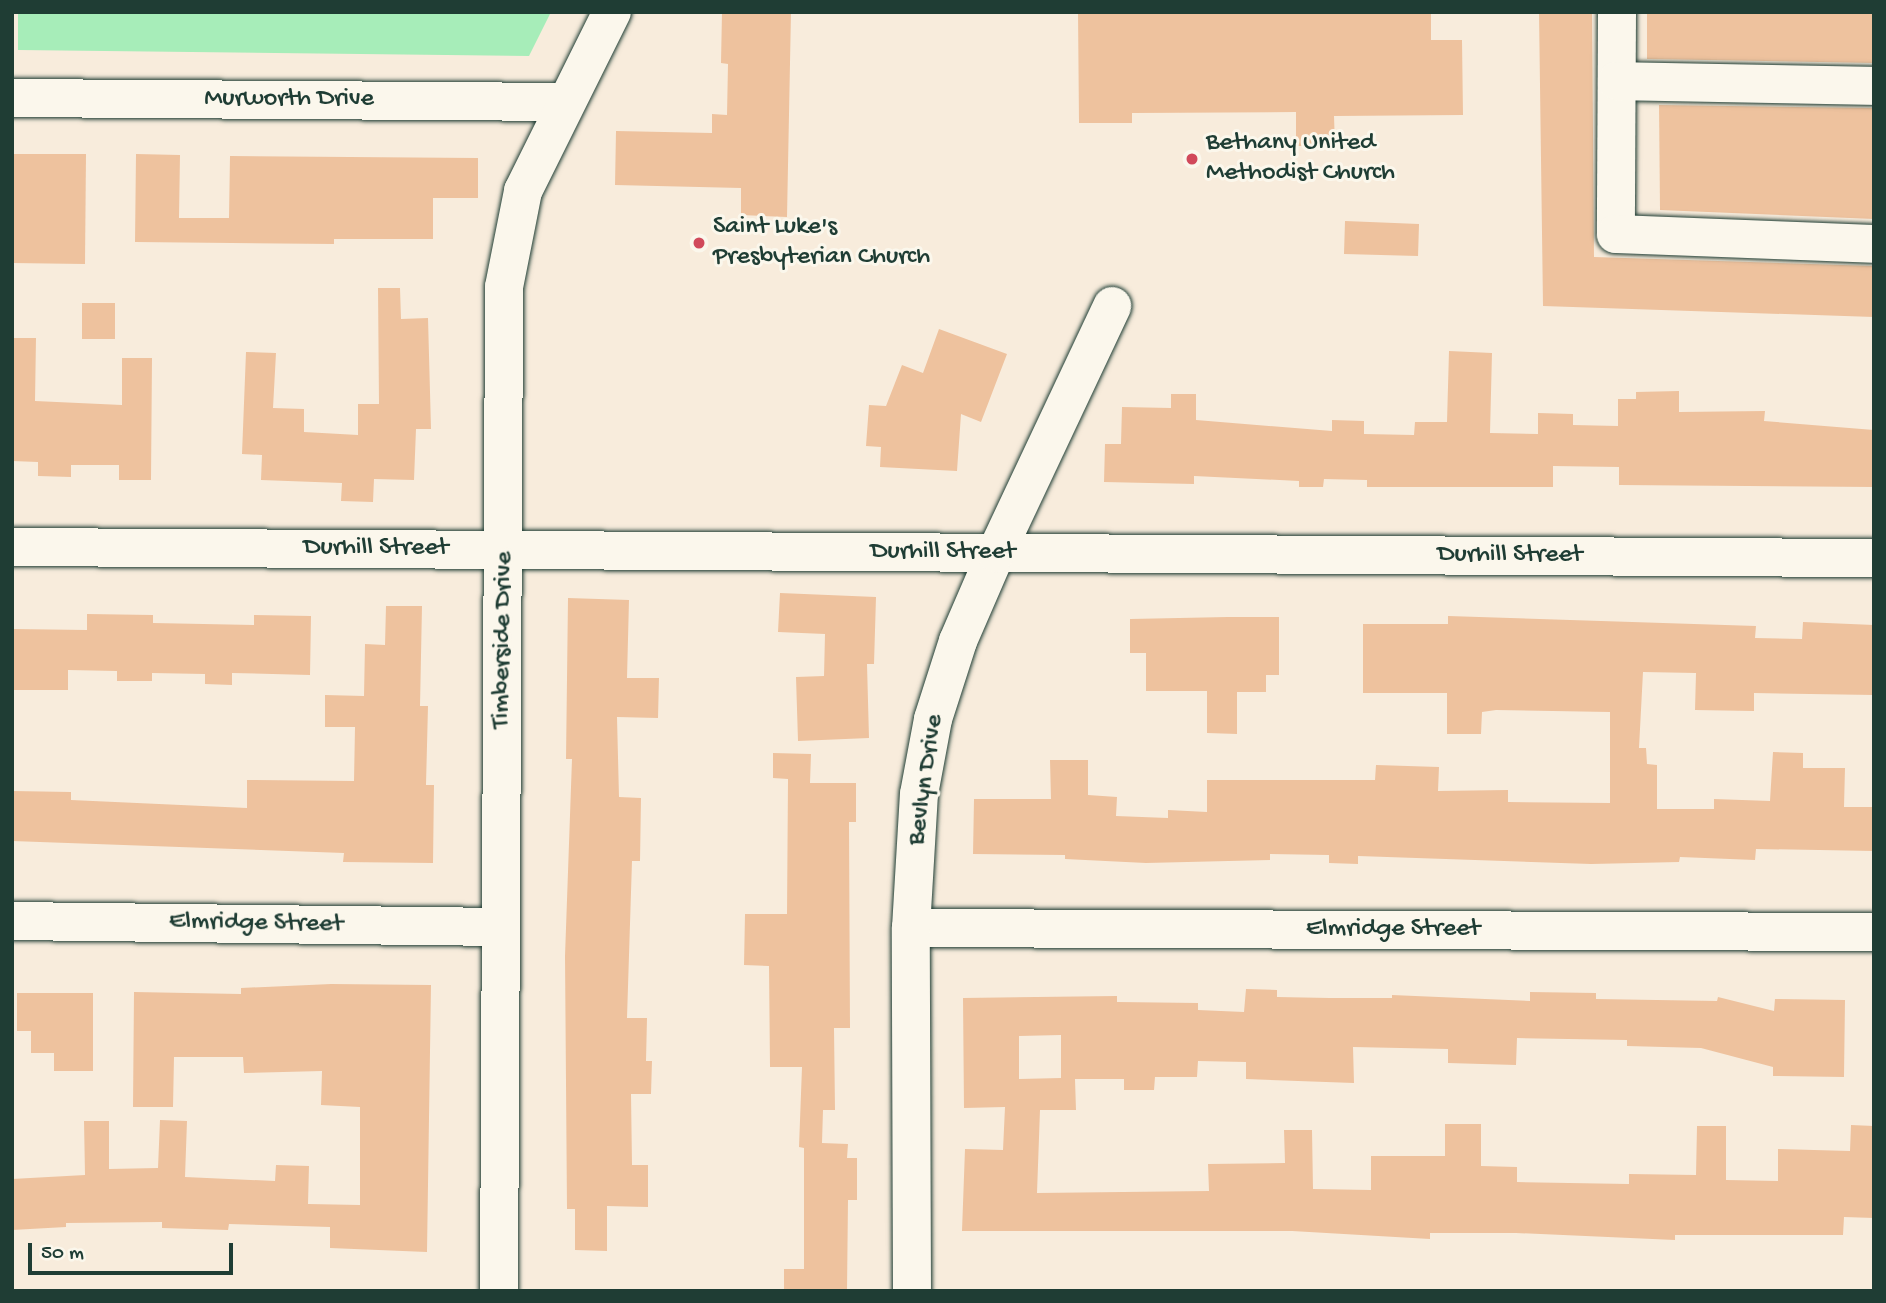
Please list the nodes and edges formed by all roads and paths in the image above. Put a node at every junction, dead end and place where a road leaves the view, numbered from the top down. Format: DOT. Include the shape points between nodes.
graph roads {
  1 [pos="612,12"];
  2 [pos="1617,12"];
  3 [pos="1617,81"];
  4 [pos="1874,86"];
  5 [pos="12,98"];
  6 [pos="566,102"];
  7 [pos="1874,244"];
  8 [pos="1112,306"];
  9 [pos="12,547"];
  10 [pos="505,550"];
  11 [pos="996,553"];
  12 [pos="1874,558"];
  13 [pos="12,921"];
  14 [pos="499,927"];
  15 [pos="911,928"];
  16 [pos="1874,932"];
  17 [pos="499,1291"];
  18 [pos="912,1291"];
  1 -- 6 [label="street, Timberside Drive"];
  2 -- 3 [label="street"];
  3 -- 4 [label="street"];
  3 -- 7 [label="street" via="1616,234"];
  5 -- 6 [label="street, Murworth Drive"];
  6 -- 10 [label="street, Timberside Drive" via="523,191 504,287"];
  8 -- 11 [label="street, Bevlyn Drive"];
  9 -- 10 [label="street, Durhill Street"];
  10 -- 11 [label="street, Durhill Street"];
  10 -- 14 [label="street, Timberside Drive"];
  11 -- 12 [label="street, Durhill Street"];
  11 -- 15 [label="street, Bevlyn Drive" via="958,641 933,719 919,794"];
  13 -- 14 [label="street, Elmridge Street"];
  14 -- 17 [label="street, Timberside Drive"];
  15 -- 16 [label="street, Elmridge Street"];
  15 -- 18 [label="street, Bevlyn Drive"];
}
